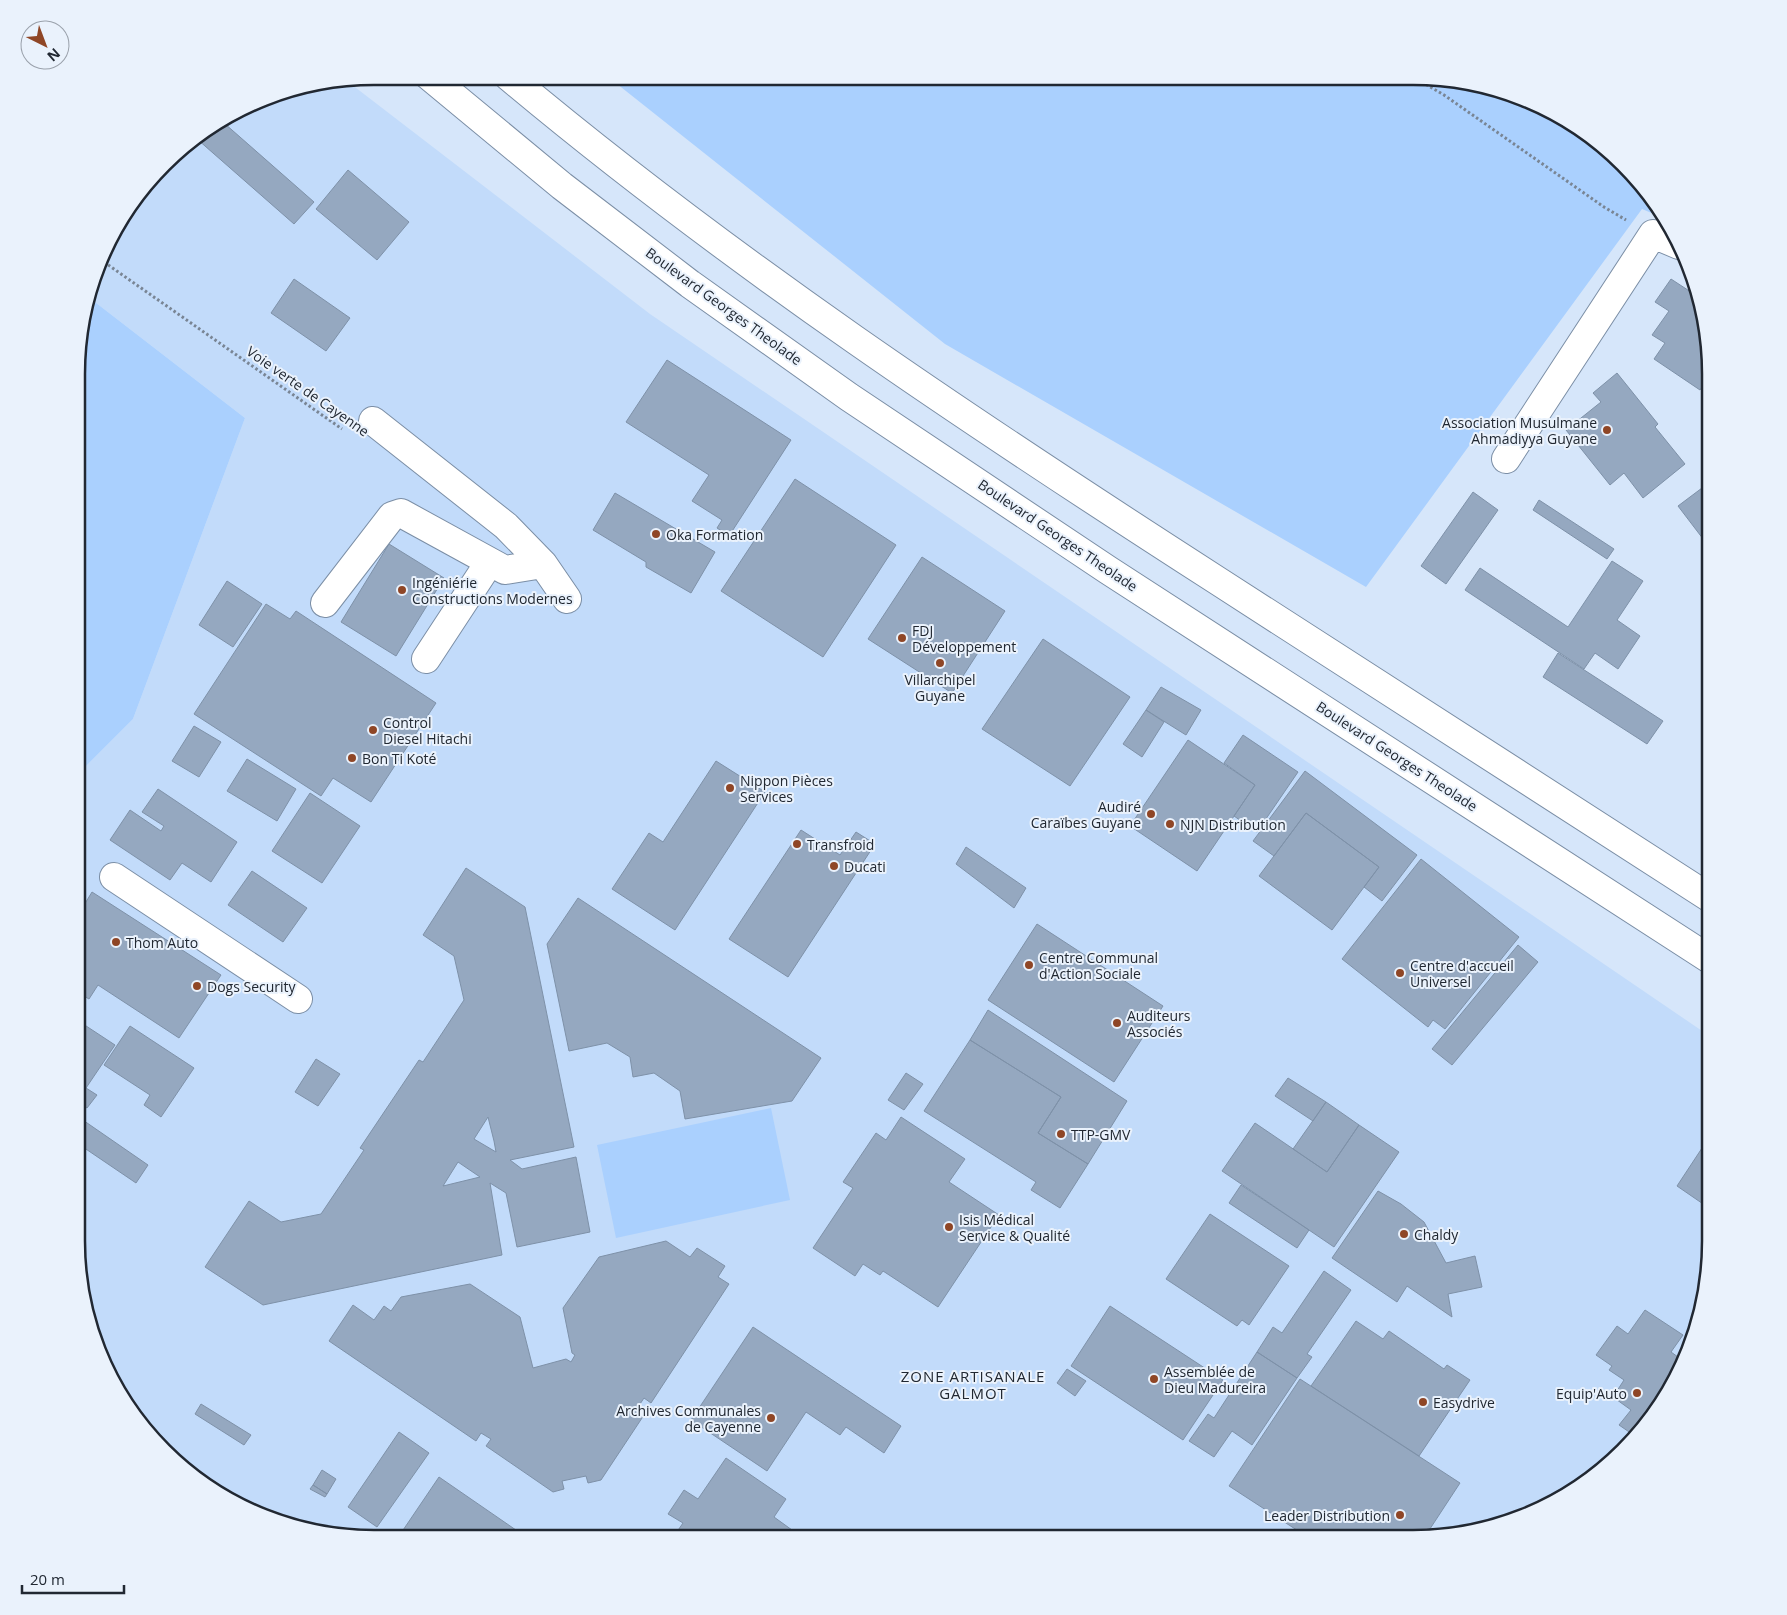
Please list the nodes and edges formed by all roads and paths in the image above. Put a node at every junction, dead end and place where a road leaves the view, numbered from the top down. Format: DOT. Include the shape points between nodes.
graph roads {
  1 [pos="441,85"];
  2 [pos="519,85"];
  3 [pos="1428,86"];
  4 [pos="1653,234"];
  5 [pos="1669,241"];
  6 [pos="107,264"];
  7 [pos="373,421"];
  8 [pos="348,433"];
  9 [pos="1506,459"];
  10 [pos="489,563"];
  11 [pos="543,564"];
  12 [pos="567,599"];
  13 [pos="325,603"];
  14 [pos="426,659"];
  15 [pos="114,876"];
  16 [pos="1702,893"];
  17 [pos="1702,955"];
  18 [pos="298,999"];
  1 -- 17 [label="main road, Boulevard Georges Theolade" via="570,192 690,284 849,397"];
  2 -- 16 [label="main road" via="704,229 922,387"];
  3 -- 4 [label="path" via="1604,207"];
  4 -- 5 [label="main road"];
  4 -- 9 [label="main road"];
  6 -- 8 [label="path, Voie verte de Cayenne"];
  7 -- 11 [label="main road" via="506,526"];
  10 -- 11 [label="main road" via="505,570"];
  10 -- 13 [label="main road" via="401,514 392,516"];
  10 -- 14 [label="main road"];
  11 -- 12 [label="main road"];
  15 -- 18 [label="main road"];
}
